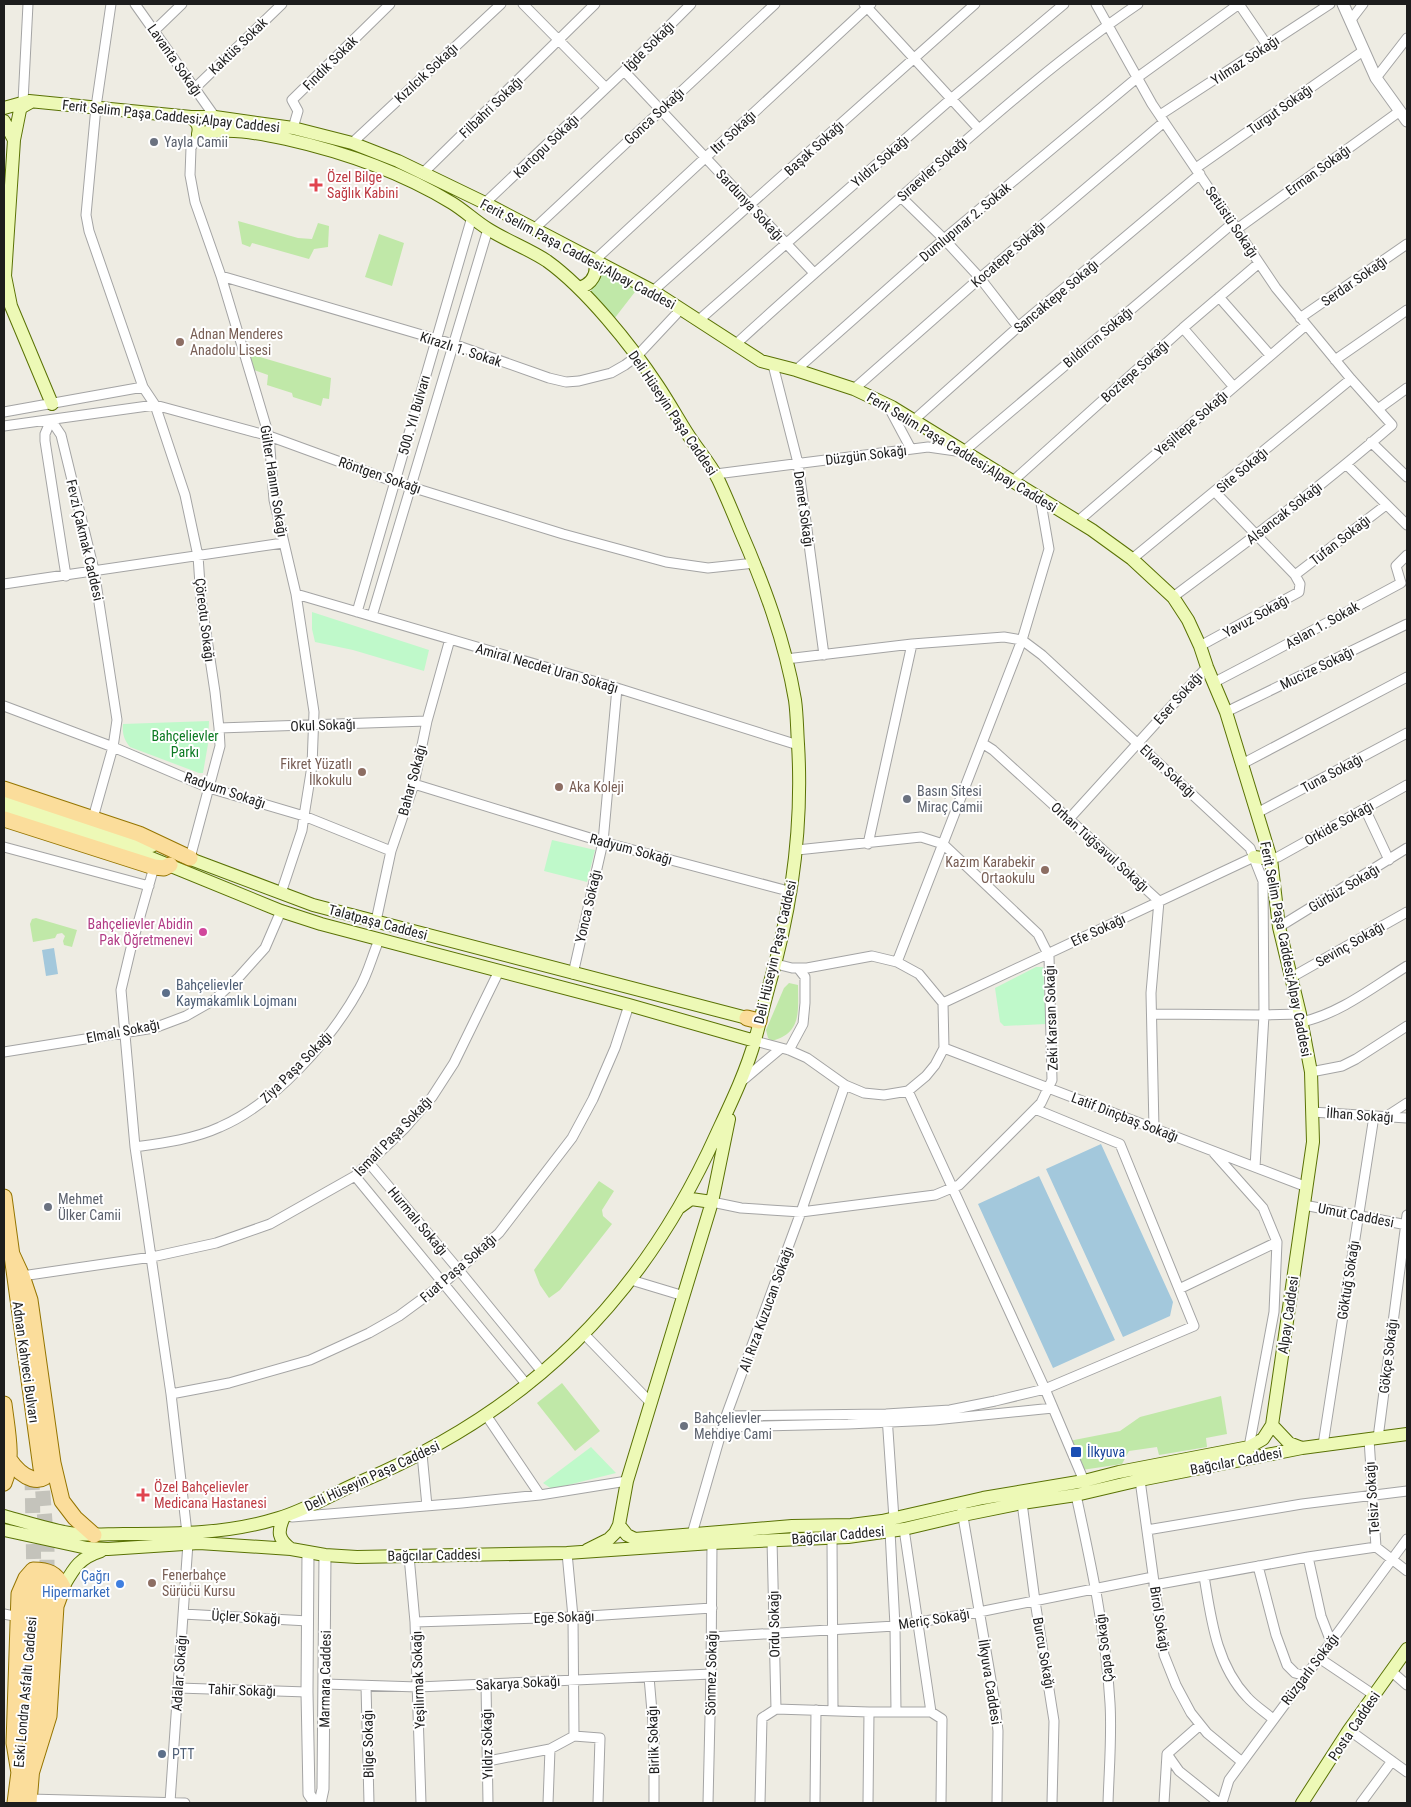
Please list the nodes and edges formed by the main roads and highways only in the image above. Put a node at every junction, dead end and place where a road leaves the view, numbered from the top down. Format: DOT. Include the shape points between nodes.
graph roads {
  1 [pos="28,102"];
  2 [pos="4,108"];
  3 [pos="191,117"];
  4 [pos="4,121"];
  5 [pos="14,140"];
  6 [pos="350,149"];
  7 [pos="485,203"];
  8 [pos="472,217"];
  9 [pos="595,260"];
  10 [pos="579,288"];
  11 [pos="52,404"];
  12 [pos="4,789"];
  13 [pos="4,799"];
  14 [pos="5,818"];
  15 [pos="1254,857"];
  16 [pos="190,858"];
  17 [pos="1271,859"];
  18 [pos="170,865"];
  19 [pos="753,1020"];
  20 [pos="755,1041"];
  21 [pos="736,1090"];
  22 [pos="4,1197"];
  23 [pos="712,1202"];
  24 [pos="1304,1205"];
  25 [pos="678,1209"];
  26 [pos="10,1250"];
  27 [pos="4,1278"];
  28 [pos="4,1404"];
  29 [pos="1272,1425"];
  30 [pos="5,1426"];
  31 [pos="1407,1434"];
  32 [pos="1302,1448"];
  33 [pos="9,1459"];
  34 [pos="42,1467"];
  35 [pos="4,1483"];
  36 [pos="962,1509"];
  37 [pos="4,1516"];
  38 [pos="284,1517"];
  39 [pos="618,1525"];
  40 [pos="892,1525"];
  41 [pos="4,1530"];
  42 [pos="94,1534"];
  43 [pos="188,1538"];
  44 [pos="108,1549"];
  45 [pos="291,1549"];
  46 [pos="583,1552"];
  47 [pos="40,1581"];
  48 [pos="64,1587"];
  49 [pos="11,1616"];
  50 [pos="1407,1649"];
  51 [pos="25,1774"];
  52 [pos="24,1802"];
  53 [pos="1302,1803"];
  1 -- 2 [label="main road, Ferit Selim Paşa Caddesi;Alpay Caddesi"];
  1 -- 3 [label="main road, Ferit Selim Paşa Caddesi;Alpay Caddesi"];
  1 -- 5 [label="main road" via="20,110"];
  3 -- 6 [label="main road, Ferit Selim Paşa Caddesi;Alpay Caddesi" via="215,117 293,128"];
  3 -- 6 [label="main road, Deli Hüseyin Paşa Caddesi" via="199,129 198,134 220,131 262,134 320,147"];
  4 -- 5 [label="main road"];
  5 -- 11 [label="main road" via="5,276 11,306"];
  6 -- 7 [label="main road, Ferit Selim Paşa Caddesi;Alpay Caddesi" via="398,161"];
  6 -- 8 [label="main road, Deli Hüseyin Paşa Caddesi"];
  7 -- 8 [label="main road"];
  7 -- 9 [label="main road, Ferit Selim Paşa Caddesi;Alpay Caddesi"];
  8 -- 10 [label="main road, Deli Hüseyin Paşa Caddesi" via="545,260"];
  9 -- 10 [label="main road" via="591,281"];
  9 -- 17 [label="main road, Ferit Selim Paşa Caddesi;Alpay Caddesi" via="653,291 761,361 854,389 886,404 1040,497 1132,559 1173,597 1188,620 1226,712"];
  10 -- 19 [label="main road, Deli Hüseyin Paşa Caddesi" via="655,381 716,474 759,573 786,659 796,704 800,769 797,850 792,892 776,964"];
  12 -- 16 [label="main road" via="138,834"];
  13 -- 16 [label="main road, Talatpaşa Caddesi"];
  14 -- 18 [label="main road, Talatpaşa Caddesi" via="89,836"];
  14 -- 18 [label="main road" via="154,867"];
  15 -- 17 [label="main road"];
  16 -- 19 [label="main road, Talatpaşa Caddesi" via="313,905"];
  17 -- 24 [label="main road, Ferit Selim Paşa Caddesi;Alpay Caddesi" via="1279,927 1311,1072 1313,1142"];
  18 -- 20 [label="main road, Talatpaşa Caddesi" via="321,924"];
  19 -- 20 [label="main road, Deli Hüseyin Paşa Caddesi"];
  20 -- 21 [label="main road, Deli Hüseyin Paşa Caddesi"];
  21 -- 23 [label="main road"];
  21 -- 25 [label="main road, Deli Hüseyin Paşa Caddesi" via="708,1154"];
  22 -- 26 [label="main road, Adnan Kahveci Bulvarı"];
  23 -- 25 [label="main road" via="691,1199"];
  23 -- 39 [label="main road" via="627,1481"];
  24 -- 29 [label="main road, Alpay Caddesi"];
  25 -- 38 [label="main road, Deli Hüseyin Paşa Caddesi" via="631,1280 584,1334 527,1385 464,1431 422,1454"];
  26 -- 34 [label="main road, Adnan Kahveci Bulvarı"];
  26 -- 34 [label="main road" via="30,1300"];
  27 -- 34 [label="main road, Adnan Kahveci Bulvarı"];
  28 -- 30 [label="main road"];
  29 -- 32 [label="main road" via="1289,1443"];
  29 -- 36 [label="main road" via="1263,1440 1250,1447 1119,1472"];
  30 -- 33 [label="main road"];
  31 -- 32 [label="main road, Bağcılar Caddesi"];
  32 -- 36 [label="main road, Bağcılar Caddesi" via="1076,1495"];
  33 -- 34 [label="main road" via="32,1480 45,1478 50,1472"];
  33 -- 35 [label="main road"];
  34 -- 42 [label="main road" via="75,1518"];
  36 -- 40 [label="main road"];
  36 -- 40 [label="main road, Bağcılar Caddesi" via="904,1529"];
  37 -- 42 [label="main road, Bağcılar Caddesi" via="70,1533"];
  38 -- 43 [label="main road, Bağcılar Caddesi"];
  38 -- 45 [label="main road" via="278,1533"];
  39 -- 40 [label="main road" via="635,1539 792,1526"];
  39 -- 46 [label="main road" via="609,1539"];
  40 -- 46 [label="main road, Bağcılar Caddesi" via="832,1538"];
  41 -- 44 [label="main road, Bağcılar Caddesi" via="87,1548"];
  42 -- 43 [label="main road, Bağcılar Caddesi"];
  43 -- 44 [label="main road, Bağcılar Caddesi"];
  43 -- 45 [label="main road, Bağcılar Caddesi"];
  44 -- 48 [label="main road" via="87,1555"];
  45 -- 46 [label="main road, Bağcılar Caddesi" via="325,1555 409,1556"];
  47 -- 51 [label="main road, Eski Londra Asfaltı Caddesi"];
  48 -- 49 [label="main road" via="52,1572 33,1570 26,1578"];
  48 -- 51 [label="main road" via="56,1606 49,1716"];
  49 -- 51 [label="main road" via="14,1735"];
  50 -- 53 [label="main road, Posta Caddesi"];
  51 -- 52 [label="main road, Eski Londra Asfaltı Caddesi"];
}
